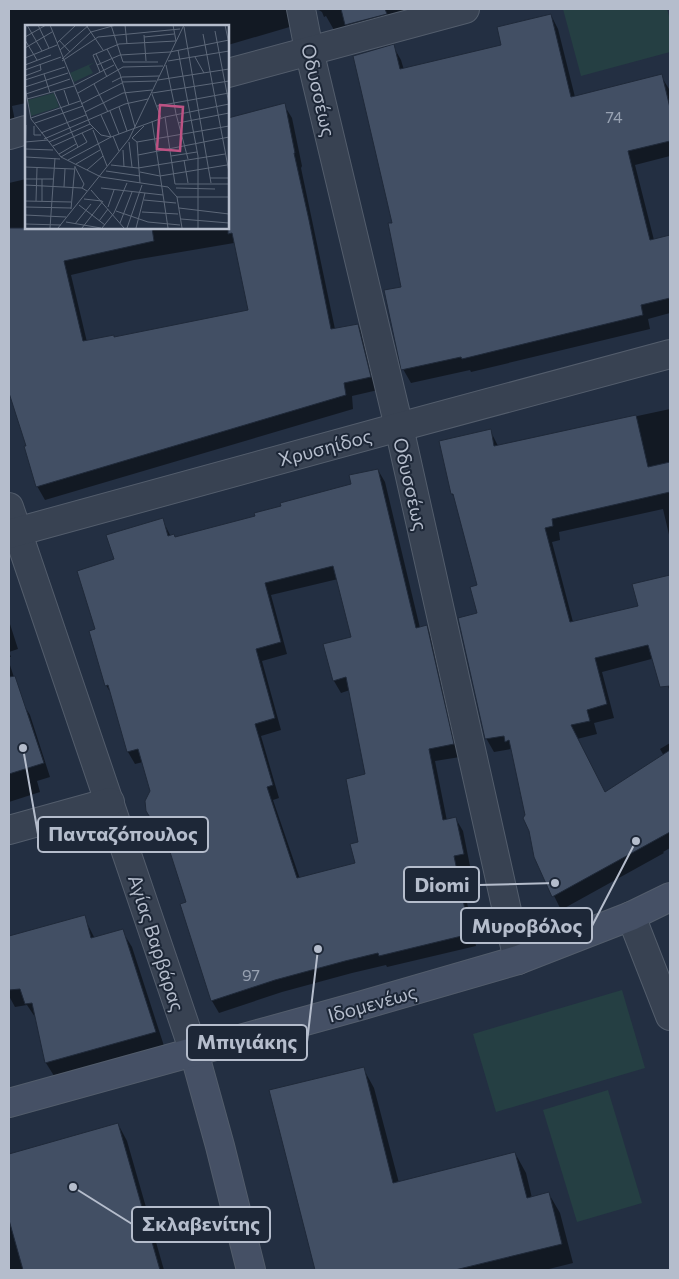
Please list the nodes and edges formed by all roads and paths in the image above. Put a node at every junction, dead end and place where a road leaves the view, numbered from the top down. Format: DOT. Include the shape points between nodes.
graph roads {
  1 [pos="301,9"];
  2 [pos="465,9"];
  3 [pos="309,50"];
  4 [pos="229,73"];
  5 [pos="25,130"];
  6 [pos="9,135"];
  7 [pos="670,354"];
  8 [pos="398,427"];
  9 [pos="12,524"];
  10 [pos="110,802"];
  11 [pos="9,830"];
  12 [pos="670,897"];
  13 [pos="631,916"];
  14 [pos="518,960"];
  15 [pos="670,1016"];
  16 [pos="194,1052"];
  17 [pos="9,1103"];
  18 [pos="251,1270"];
  1 -- 3 [label="street, Οδυσσέως"];
  2 -- 3 [label="street"];
  3 -- 4 [label="street"];
  3 -- 8 [label="street, Οδυσσέως"];
  5 -- 6 [label="street"];
  7 -- 8 [label="street, Χρυσηίδος"];
  8 -- 9 [label="street, Χρυσηίδος"];
  8 -- 14 [label="street, Οδυσσέως"];
  9 -- 10 [label="street, Αγίας Βαρβάρας"];
  10 -- 11 [label="street"];
  10 -- 16 [label="street, Αγίας Βαρβάρας"];
  12 -- 13 [label="main road, Ιδομενέως"];
  13 -- 14 [label="main road, Ιδομενέως"];
  13 -- 15 [label="street"];
  14 -- 16 [label="main road, Ιδομενέως"];
  16 -- 17 [label="main road, Ιδομενέως"];
  16 -- 18 [label="main road, Αγίας Βαρβάρας"];
}
